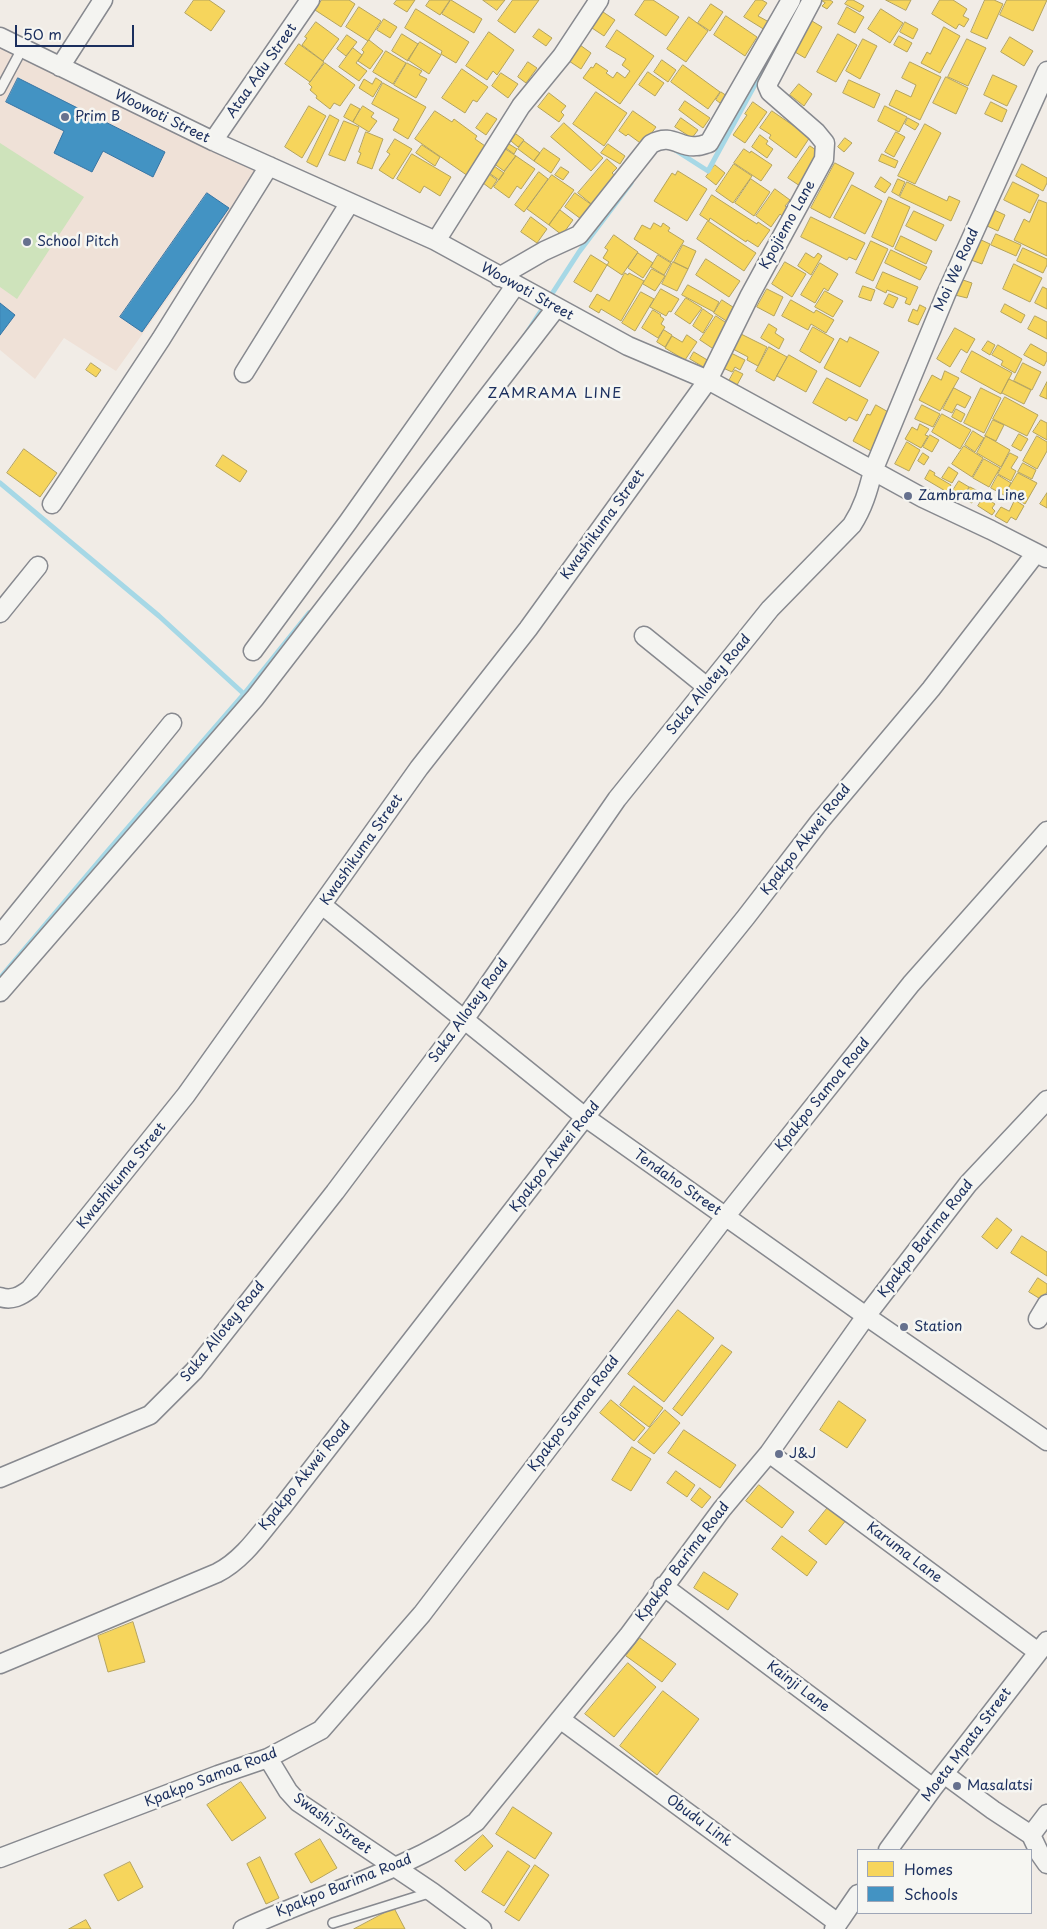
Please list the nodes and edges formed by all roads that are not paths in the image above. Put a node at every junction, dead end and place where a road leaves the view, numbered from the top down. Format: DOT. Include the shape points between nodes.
graph roads {
  1 [pos="103,0"];
  2 [pos="310,0"];
  3 [pos="599,0"];
  4 [pos="791,0"];
  5 [pos="812,0"];
  6 [pos="0,37"];
  7 [pos="22,48"];
  8 [pos="60,67"];
  9 [pos="1047,70"];
  10 [pos="0,90"];
  11 [pos="213,142"];
  12 [pos="269,166"];
  13 [pos="349,204"];
  14 [pos="436,241"];
  15 [pos="499,277"];
  16 [pos="522,290"];
  17 [pos="552,306"];
  18 [pos="244,373"];
  19 [pos="708,380"];
  20 [pos="873,471"];
  21 [pos="52,504"];
  22 [pos="1042,556"];
  23 [pos="38,566"];
  24 [pos="0,614"];
  25 [pos="644,636"];
  26 [pos="253,651"];
  27 [pos="707,688"];
  28 [pos="172,723"];
  29 [pos="1047,831"];
  30 [pos="322,905"];
  31 [pos="0,935"];
  32 [pos="0,992"];
  33 [pos="464,1020"];
  34 [pos="1047,1100"];
  35 [pos="585,1117"];
  36 [pos="725,1217"];
  37 [pos="0,1297"];
  38 [pos="1047,1304"];
  39 [pos="866,1316"];
  40 [pos="1038,1319"];
  41 [pos="1047,1440"];
  42 [pos="769,1453"];
  43 [pos="0,1478"];
  44 [pos="663,1586"];
  45 [pos="1042,1646"];
  46 [pos="0,1664"];
  47 [pos="560,1719"];
  48 [pos="268,1758"];
  49 [pos="944,1774"];
  50 [pos="933,1788"];
  51 [pos="1047,1814"];
  52 [pos="1031,1835"];
  53 [pos="889,1849"];
  54 [pos="0,1858"];
  55 [pos="1047,1864"];
  56 [pos="394,1868"];
  57 [pos="432,1892"];
  58 [pos="857,1895"];
  59 [pos="333,1924"];
  60 [pos="836,1926"];
  61 [pos="243,1929"];
  62 [pos="482,1929"];
  1 -- 8 [label="street"];
  2 -- 11 [label="street, Ataa Adu Street"];
  3 -- 14 [label="street" via="562,56 521,106"];
  4 -- 15 [label="street" via="709,143 696,147 660,139 651,144 579,235"];
  5 -- 19 [label="street, Kpojiemo Lane" via="767,85 770,92 825,143 824,159"];
  6 -- 7 [label="street, Woowoti Street"];
  7 -- 8 [label="street, Woowoti Street"];
  7 -- 10 [label="lane"];
  8 -- 11 [label="street, Woowoti Street"];
  9 -- 20 [label="street, Moi We Road" via="946,294"];
  11 -- 12 [label="street, Woowoti Street"];
  12 -- 13 [label="street, Woowoti Street"];
  12 -- 21 [label="street" via="161,340"];
  13 -- 14 [label="street, Woowoti Street"];
  13 -- 18 [label="street"];
  14 -- 15 [label="street, Woowoti Street"];
  15 -- 16 [label="street, Woowoti Street"];
  16 -- 17 [label="street, Woowoti Street"];
  16 -- 26 [label="street"];
  17 -- 19 [label="street, Woowoti Street" via="628,346"];
  17 -- 32 [label="street" via="255,698"];
  19 -- 20 [label="street, Woowoti Street"];
  19 -- 30 [label="street, Kwashikuma Street" via="528,629 419,768"];
  20 -- 22 [label="street, Woowoti Street"];
  20 -- 27 [label="street, Saka Allotey Road" via="860,513 852,525 770,609"];
  22 -- 35 [label="street, Kpakpo Akwei Road" via="820,820"];
  23 -- 24 [label="street"];
  25 -- 27 [label="street"];
  27 -- 33 [label="street, Saka Allotey Road" via="617,799"];
  28 -- 31 [label="street"];
  29 -- 36 [label="street, Kpakpo Samoa Road" via="911,984"];
  30 -- 33 [label="street, Tendaho Street"];
  30 -- 37 [label="street, Kwashikuma Street" via="186,1095 30,1289 20,1297"];
  33 -- 35 [label="street, Tendaho Street"];
  33 -- 43 [label="street, Saka Allotey Road" via="194,1371 169,1397 150,1415"];
  34 -- 39 [label="street, Kpakpo Barima Road" via="968,1184"];
  35 -- 36 [label="street, Tendaho Street"];
  35 -- 46 [label="street, Kpakpo Akwei Road" via="283,1506 238,1559 218,1574"];
  36 -- 39 [label="street, Tendaho Street"];
  36 -- 48 [label="street, Kpakpo Samoa Road" via="422,1614 320,1730"];
  38 -- 40 [label="street"];
  39 -- 41 [label="street, Tendaho Street"];
  39 -- 42 [label="street, Kpakpo Barima Road"];
  42 -- 44 [label="street, Kpakpo Barima Road"];
  42 -- 45 [label="street, Karuma Lane"];
  44 -- 47 [label="street, Kpakpo Barima Road" via="628,1636"];
  44 -- 50 [label="street, Kainji Lane"];
  45 -- 49 [label="street, Moeta Mpata Street"];
  47 -- 56 [label="street, Kpakpo Barima Road" via="476,1822"];
  47 -- 60 [label="street, Obudu Link"];
  48 -- 54 [label="street, Kpakpo Samoa Road"];
  48 -- 56 [label="street, Swashi Street" via="298,1802"];
  49 -- 50 [label="street, Moeta Mpata Street"];
  49 -- 52 [label="street"];
  50 -- 53 [label="street, Moeta Mpata Street"];
  51 -- 52 [label="street"];
  52 -- 55 [label="street"];
  56 -- 57 [label="street, Swashi Street"];
  56 -- 61 [label="street, Kpakpo Barima Road"];
  57 -- 59 [label="lane"];
  57 -- 62 [label="street, Swashi Street"];
  58 -- 60 [label="street"];
}
